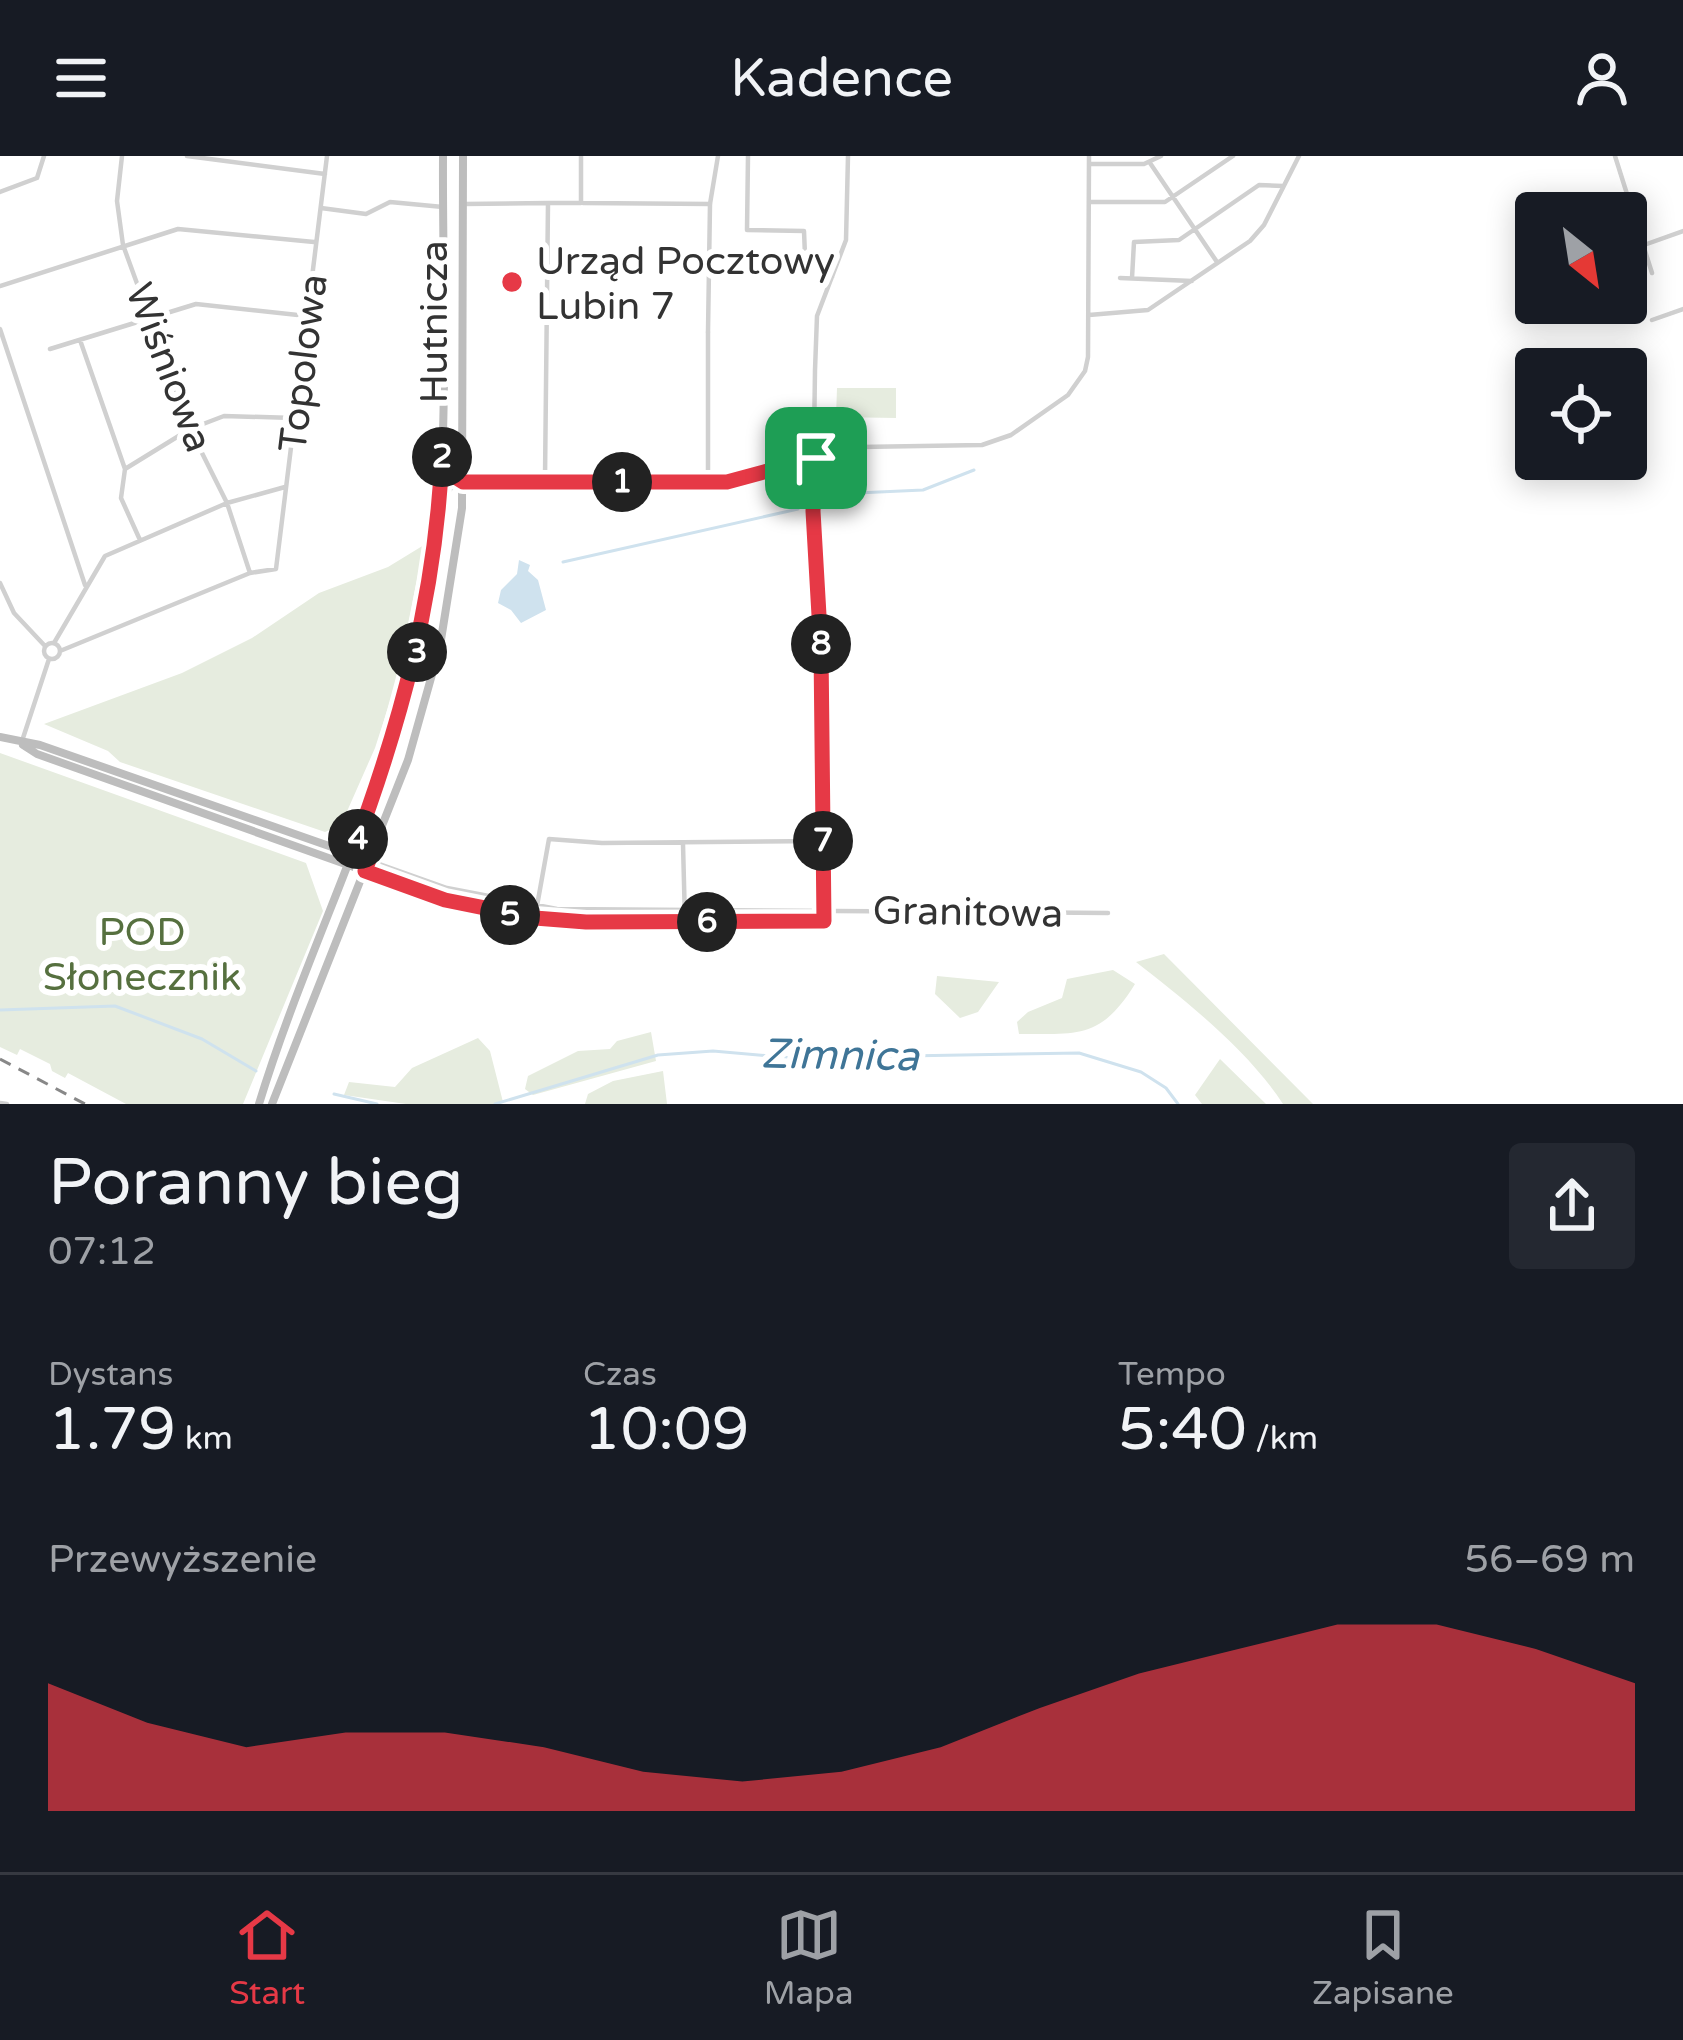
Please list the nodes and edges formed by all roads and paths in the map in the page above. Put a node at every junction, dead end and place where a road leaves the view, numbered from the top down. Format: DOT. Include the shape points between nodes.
graph roads {
  1 [pos="44,156"];
  2 [pos="122,156"];
  3 [pos="189,156"];
  4 [pos="256,156"];
  5 [pos="327,156"];
  6 [pos="443,156"];
  7 [pos="464,156"];
  8 [pos="581,156"];
  9 [pos="718,156"];
  10 [pos="748,156"];
  11 [pos="848,156"];
  12 [pos="1161,156"];
  13 [pos="1233,156"];
  14 [pos="1299,156"];
  15 [pos="1615,156"];
  16 [pos="1089,160"];
  17 [pos="1150,163"];
  18 [pos="255,165"];
  19 [pos="325,174"];
  20 [pos="1283,186"];
  21 [pos="0,192"];
  22 [pos="1626,192"];
  23 [pos="1172,198"];
  24 [pos="1089,202"];
  25 [pos="548,203"];
  26 [pos="581,203"];
  27 [pos="463,204"];
  28 [pos="710,204"];
  29 [pos="443,207"];
  30 [pos="321,208"];
  31 [pos="1195,230"];
  32 [pos="1683,231"];
  33 [pos="316,242"];
  34 [pos="1647,244"];
  35 [pos="123,245"];
  36 [pos="1647,257"];
  37 [pos="1218,263"];
  38 [pos="1652,273"];
  39 [pos="832,277"];
  40 [pos="1120,278"];
  41 [pos="1132,278"];
  42 [pos="1192,280"];
  43 [pos="0,286"];
  44 [pos="1683,309"];
  45 [pos="1089,315"];
  46 [pos="307,316"];
  47 [pos="149,317"];
  48 [pos="1652,320"];
  49 [pos="0,329"];
  50 [pos="80,340"];
  51 [pos="50,349"];
  52 [pos="294,418"];
  53 [pos="190,429"];
  54 [pos="442,455"];
  55 [pos="816,458"];
  56 [pos="125,469"];
  57 [pos="545,481"];
  58 [pos="463,482"];
  59 [pos="707,483"];
  60 [pos="287,487"];
  61 [pos="227,503"];
  62 [pos="440,512"];
  63 [pos="140,540"];
  64 [pos="250,573"];
  65 [pos="0,584"];
  66 [pos="85,584"];
  67 [pos="54,643"];
  68 [pos="44,646"];
  69 [pos="60,651"];
  70 [pos="49,658"];
  71 [pos="0,736"];
  72 [pos="22,744"];
  73 [pos="683,841"];
  74 [pos="823,841"];
  75 [pos="352,854"];
  76 [pos="369,860"];
  77 [pos="348,865"];
  78 [pos="365,871"];
  79 [pos="537,906"];
  80 [pos="683,910"];
  81 [pos="824,910"];
  82 [pos="1108,913"];
  83 [pos="535,918"];
  84 [pos="685,922"];
  85 [pos="259,1104"];
  86 [pos="272,1104"];
  1 -- 21 [label="street" via="37,178"];
  2 -- 35 [label="street, Wiśniowa"];
  3 -- 18 [label="street"];
  4 -- 18 [label="street"];
  5 -- 19 [label="street, Topolowa"];
  6 -- 29 [label="main road, Hutnicza"];
  7 -- 27 [label="main road, Hutnicza"];
  8 -- 26 [label="street"];
  9 -- 28 [label="street"];
  10 -- 39 [label="street" via="747,230 804,231 805,256"];
  11 -- 39 [label="street" via="846,240"];
  12 -- 17 [label="street"];
  13 -- 23 [label="street"];
  14 -- 20 [label="street"];
  15 -- 22 [label="street"];
  16 -- 17 [label="street"];
  16 -- 24 [label="street"];
  17 -- 23 [label="street"];
  18 -- 19 [label="street"];
  19 -- 30 [label="street, Topolowa"];
  20 -- 31 [label="street" via="1259,185"];
  20 -- 37 [label="street" via="1258,232"];
  23 -- 24 [label="street"];
  23 -- 31 [label="street"];
  24 -- 45 [label="street"];
  25 -- 26 [label="street"];
  25 -- 27 [label="street"];
  25 -- 57 [label="street"];
  26 -- 28 [label="street"];
  27 -- 58 [label="main road, Hutnicza"];
  28 -- 59 [label="street"];
  29 -- 30 [label="street" via="390,202 366,214"];
  29 -- 54 [label="main road, Hutnicza"];
  30 -- 33 [label="street, Topolowa"];
  31 -- 37 [label="street"];
  31 -- 41 [label="street" via="1178,240 1134,242"];
  32 -- 34 [label="street"];
  33 -- 35 [label="street" via="199,228"];
  33 -- 46 [label="street, Topolowa"];
  35 -- 43 [label="street"];
  35 -- 47 [label="street, Wiśniowa"];
  36 -- 38 [label="street"];
  37 -- 42 [label="street"];
  39 -- 55 [label="street" via="818,316"];
  40 -- 41 [label="street"];
  41 -- 42 [label="street"];
  42 -- 45 [label="street" via="1145,311"];
  44 -- 48 [label="street"];
  45 -- 55 [label="street" via="1088,357 1077,384 1001,440 860,447"];
  46 -- 47 [label="street" via="196,304"];
  46 -- 52 [label="street, Topolowa"];
  47 -- 50 [label="street"];
  47 -- 53 [label="street, Wiśniowa"];
  49 -- 66 [label="street"];
  50 -- 51 [label="street"];
  50 -- 56 [label="street"];
  52 -- 53 [label="street" via="230,415"];
  52 -- 60 [label="street, Topolowa"];
  53 -- 56 [label="street"];
  53 -- 61 [label="street, Wiśniowa"];
  54 -- 58 [label="street"];
  54 -- 62 [label="main road, Hutnicza"];
  55 -- 59 [label="street"];
  55 -- 74 [label="street"];
  56 -- 63 [label="street" via="121,498"];
  57 -- 58 [label="street"];
  57 -- 59 [label="street"];
  58 -- 62 [label="street" via="450,489"];
  58 -- 76 [label="main road, Hutnicza" via="432,680"];
  60 -- 61 [label="street"];
  60 -- 64 [label="street, Topolowa" via="276,569"];
  61 -- 63 [label="street"];
  61 -- 64 [label="street, Wiśniowa"];
  62 -- 75 [label="main road, Hutnicza" via="412,674"];
  63 -- 66 [label="street" via="101,559"];
  64 -- 69 [label="street"];
  65 -- 68 [label="street"];
  66 -- 67 [label="street"];
  67 -- 68 [label="street"];
  67 -- 69 [label="street"];
  68 -- 70 [label="street"];
  69 -- 70 [label="street"];
  70 -- 72 [label="street"];
  71 -- 72 [label="main road"];
  72 -- 75 [label="main road"];
  72 -- 77 [label="main road"];
  73 -- 74 [label="street"];
  73 -- 79 [label="street" via="549,839"];
  73 -- 80 [label="street"];
  74 -- 81 [label="street"];
  75 -- 76 [label="main road"];
  75 -- 77 [label="main road, Hutnicza"];
  76 -- 78 [label="main road, Hutnicza"];
  76 -- 79 [label="street, Granitowa" via="447,888"];
  77 -- 78 [label="main road"];
  77 -- 85 [label="main road, Hutnicza"];
  78 -- 83 [label="street, Granitowa" via="445,900"];
  78 -- 86 [label="main road, Hutnicza"];
  79 -- 80 [label="street, Granitowa"];
  79 -- 83 [label="street"];
  80 -- 81 [label="street, Granitowa"];
  80 -- 84 [label="street"];
  81 -- 82 [label="street, Granitowa"];
  81 -- 84 [label="street, Granitowa" via="824,921"];
  83 -- 84 [label="street, Granitowa"];
}
